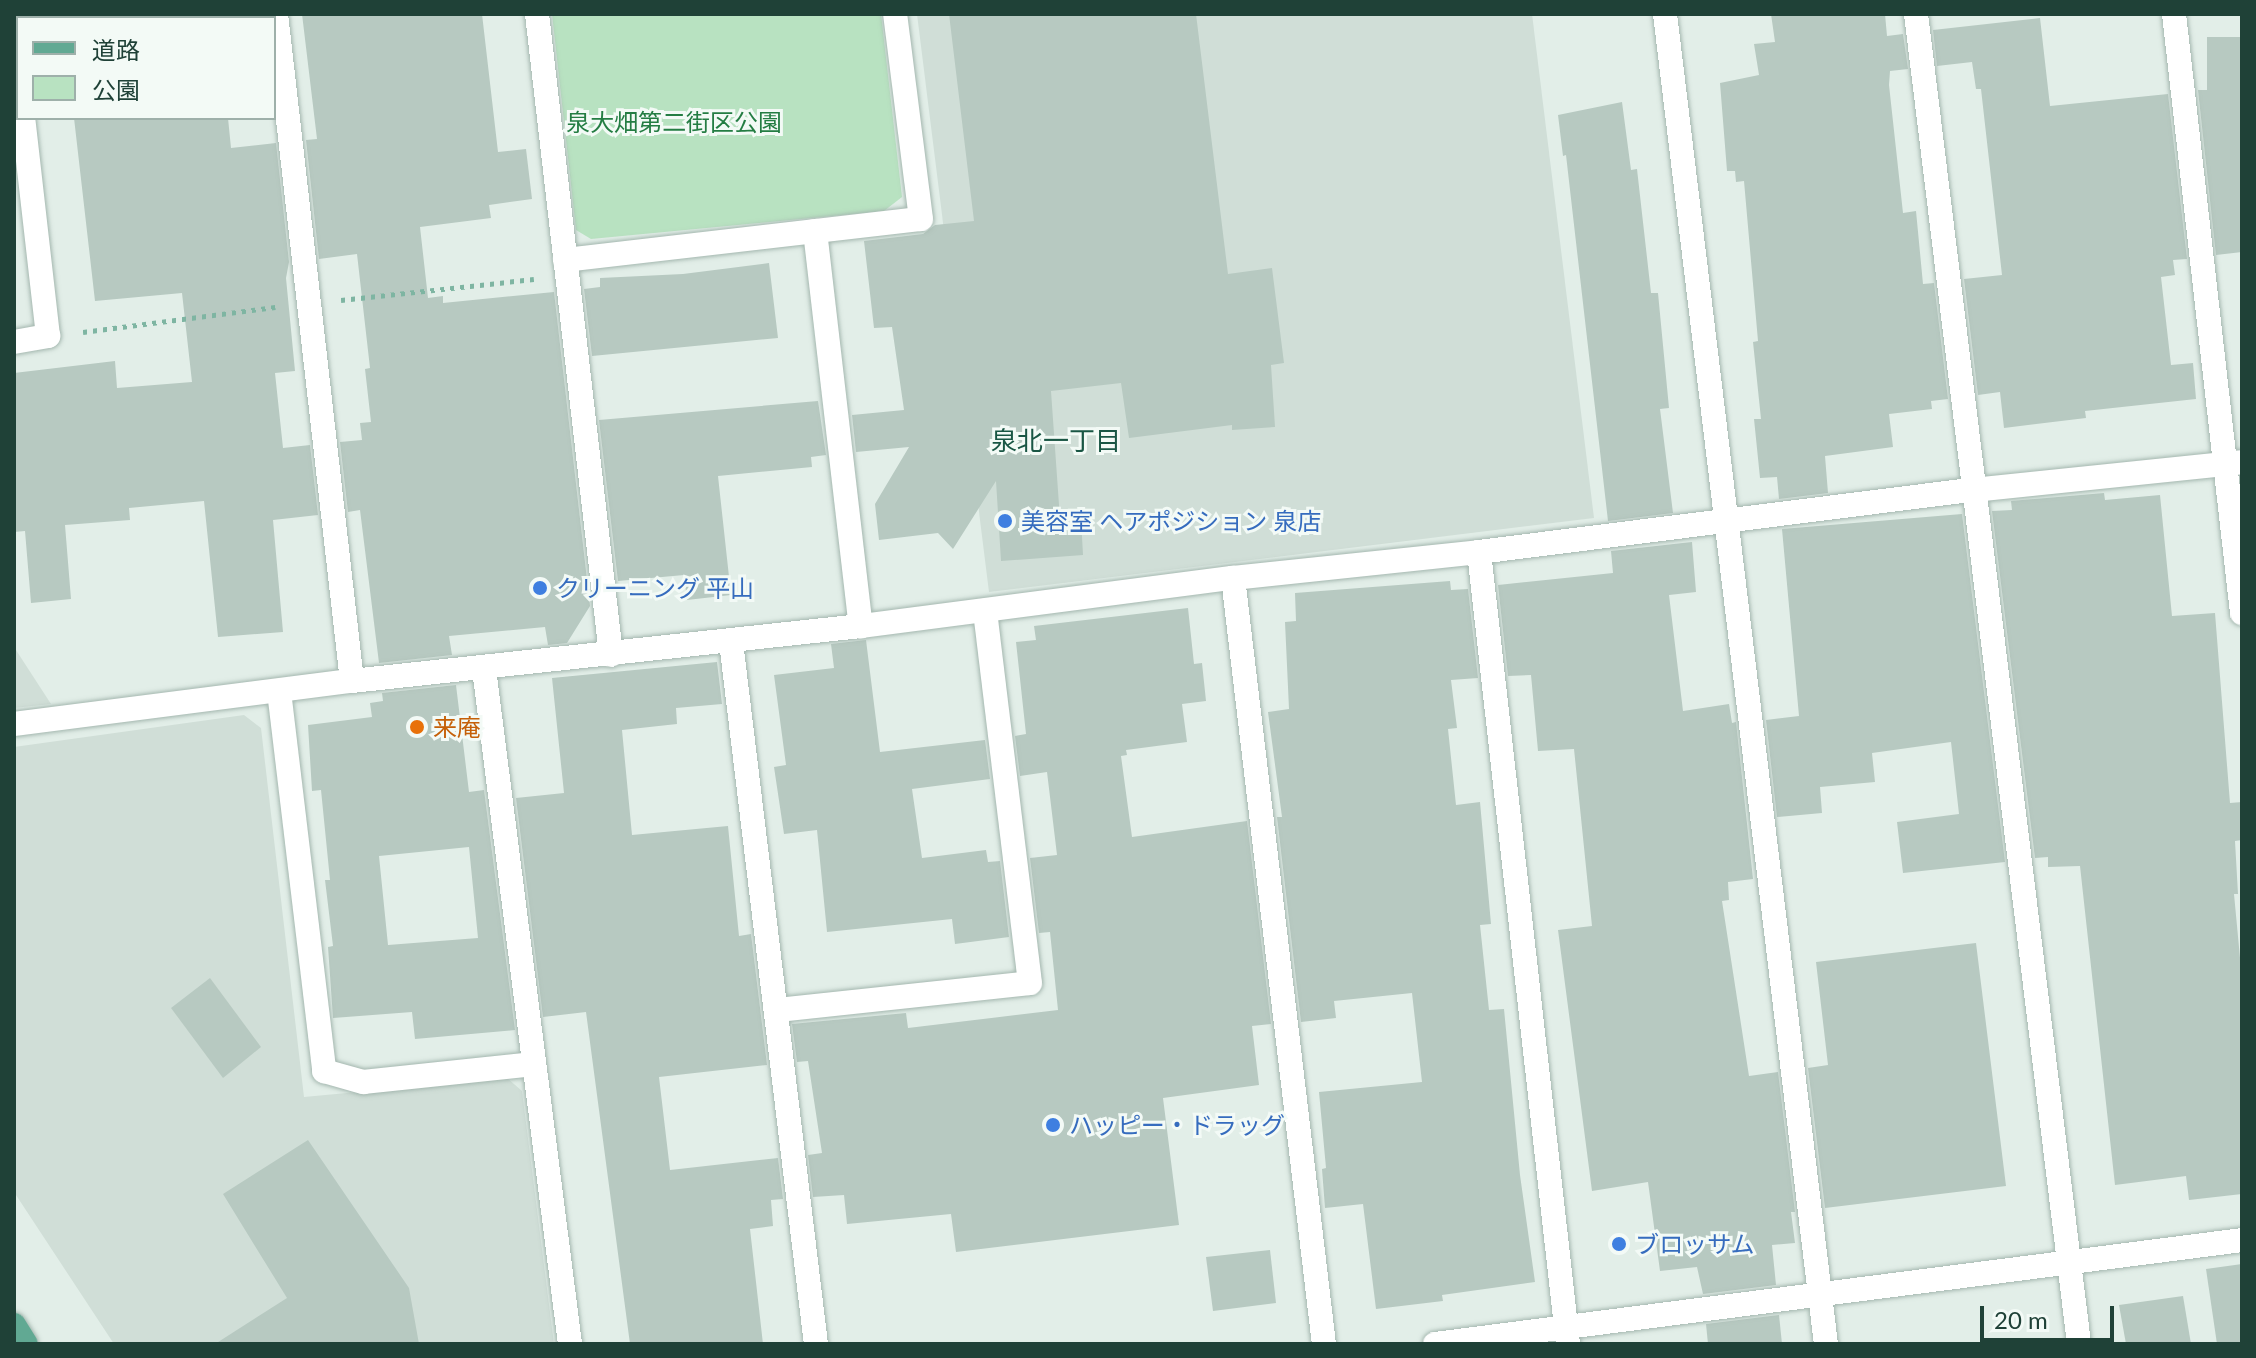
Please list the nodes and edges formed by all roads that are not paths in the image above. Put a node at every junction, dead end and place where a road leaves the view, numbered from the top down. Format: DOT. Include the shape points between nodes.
graph roads {
  1 [pos="276,14"];
  2 [pos="537,14"];
  3 [pos="895,14"];
  4 [pos="1665,14"];
  5 [pos="1916,14"];
  6 [pos="2174,14"];
  7 [pos="23,120"];
  8 [pos="815,231"];
  9 [pos="565,260"];
  10 [pos="14,342"];
  11 [pos="2234,463"];
  12 [pos="1973,490"];
  13 [pos="1727,520"];
  14 [pos="1479,552"];
  15 [pos="1233,578"];
  16 [pos="985,611"];
  17 [pos="2242,613"];
  18 [pos="861,626"];
  19 [pos="731,642"];
  20 [pos="611,655"];
  21 [pos="484,669"];
  22 [pos="352,681"];
  23 [pos="279,691"];
  24 [pos="14,724"];
  25 [pos="778,1010"];
  26 [pos="534,1064"];
  27 [pos="2242,1240"];
  28 [pos="2069,1261"];
  29 [pos="1819,1295"];
  30 [pos="14,1325"];
  31 [pos="1567,1336"];
  32 [pos="26,1344"];
  33 [pos="570,1344"];
  34 [pos="816,1344"];
  35 [pos="1324,1344"];
  36 [pos="1435,1344"];
  37 [pos="1826,1344"];
  38 [pos="2079,1344"];
  1 -- 22 [label="street"];
  2 -- 9 [label="street"];
  3 -- 8 [label="street" via="921,219"];
  4 -- 13 [label="street"];
  5 -- 12 [label="street"];
  6 -- 11 [label="street"];
  7 -- 10 [label="street" via="48,336"];
  8 -- 9 [label="street"];
  8 -- 18 [label="street"];
  9 -- 20 [label="street"];
  11 -- 12 [label="street"];
  11 -- 17 [label="street"];
  12 -- 13 [label="street"];
  12 -- 28 [label="street"];
  13 -- 14 [label="street"];
  13 -- 29 [label="street"];
  14 -- 15 [label="street"];
  14 -- 31 [label="street"];
  15 -- 16 [label="street"];
  15 -- 35 [label="street"];
  16 -- 18 [label="street"];
  16 -- 25 [label="street" via="1030,983"];
  18 -- 19 [label="street"];
  19 -- 20 [label="street"];
  19 -- 25 [label="street"];
  20 -- 21 [label="street"];
  21 -- 22 [label="street"];
  21 -- 26 [label="street"];
  22 -- 23 [label="street"];
  23 -- 24 [label="street"];
  23 -- 26 [label="street" via="324,1071 363,1082"];
  25 -- 34 [label="street"];
  26 -- 33 [label="street"];
  27 -- 28 [label="street"];
  28 -- 29 [label="street"];
  28 -- 38 [label="street"];
  29 -- 31 [label="street"];
  29 -- 37 [label="street"];
  30 -- 32 [label="main road"];
  31 -- 36 [label="street"];
}
